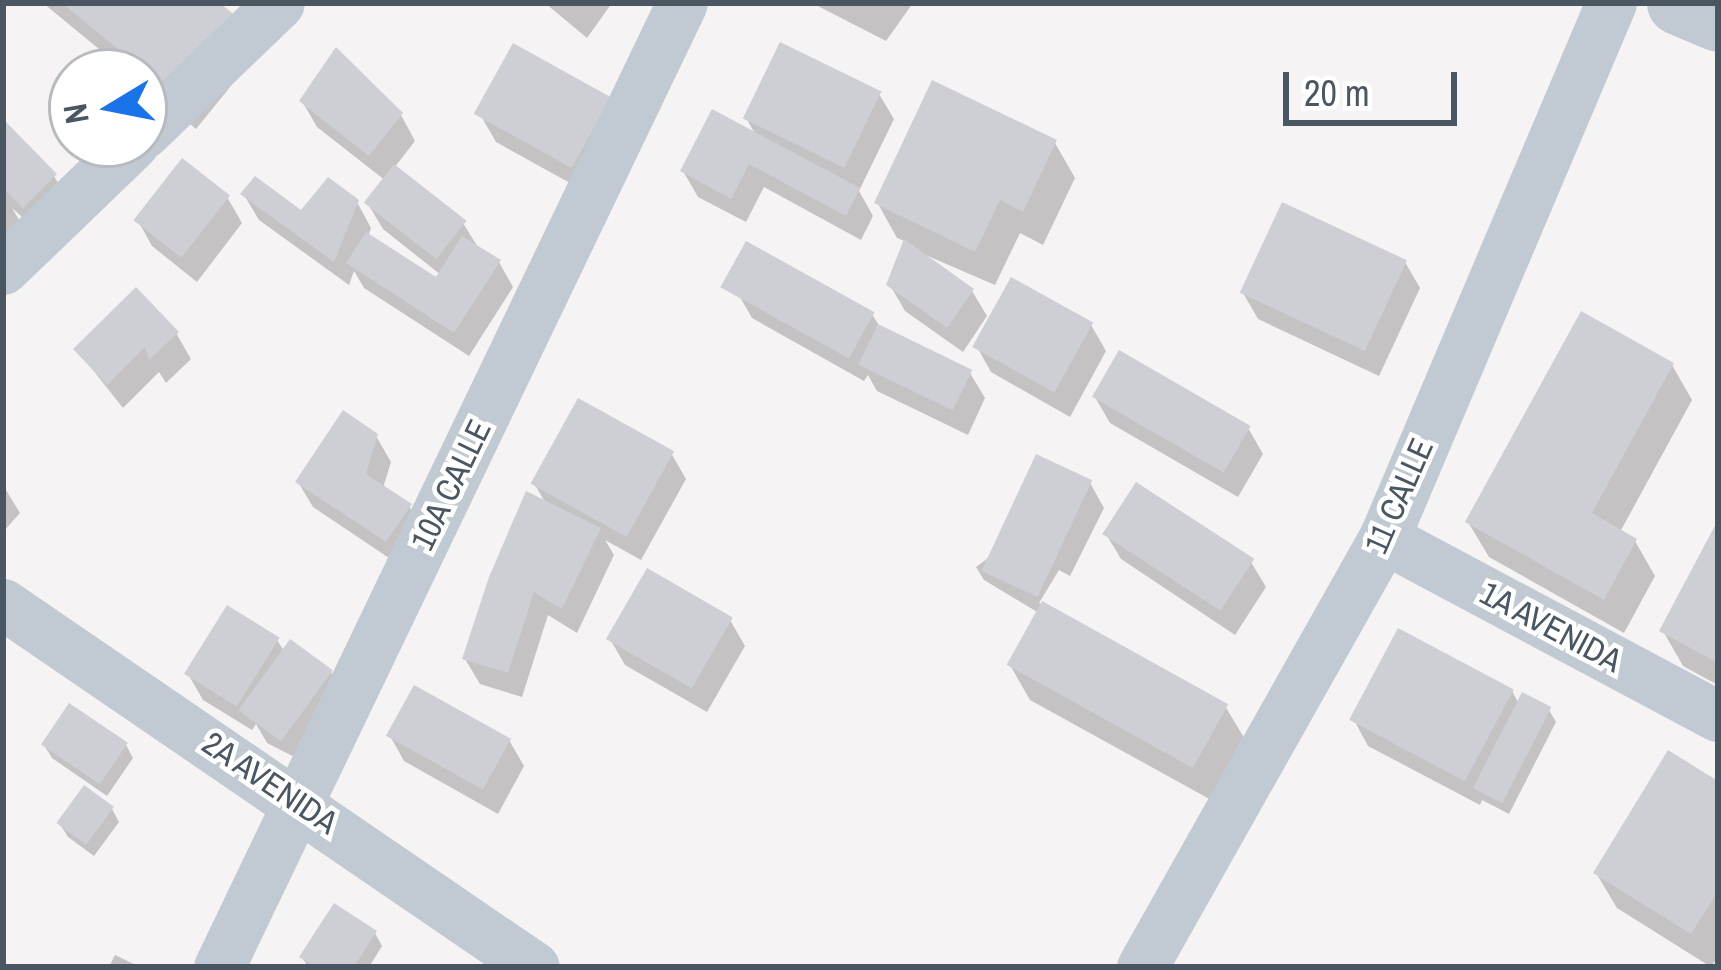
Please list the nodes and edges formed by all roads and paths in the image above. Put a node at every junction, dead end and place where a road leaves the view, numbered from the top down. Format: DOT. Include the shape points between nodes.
graph roads {
  1 [pos="279,3"];
  2 [pos="682,3"];
  3 [pos="1611,3"];
  4 [pos="1678,3"];
  5 [pos="1718,20"];
  6 [pos="168,110"];
  7 [pos="108,168"];
  8 [pos="3,269"];
  9 [pos="1384,538"];
  10 [pos="3,604"];
  11 [pos="1718,716"];
  12 [pos="299,802"];
  13 [pos="219,967"];
  14 [pos="534,967"];
  15 [pos="1142,967"];
  1 -- 6 [label="street"];
  2 -- 12 [label="street, 10A CALLE"];
  3 -- 9 [label="street, 11 CALLE"];
  4 -- 5 [label="street"];
  7 -- 8 [label="street"];
  9 -- 11 [label="street, 1A AVENIDA"];
  9 -- 15 [label="street, 11 CALLE"];
  10 -- 12 [label="street, 2A AVENIDA"];
  12 -- 13 [label="street, 10A CALLE"];
  12 -- 14 [label="street, 2A AVENIDA"];
}
